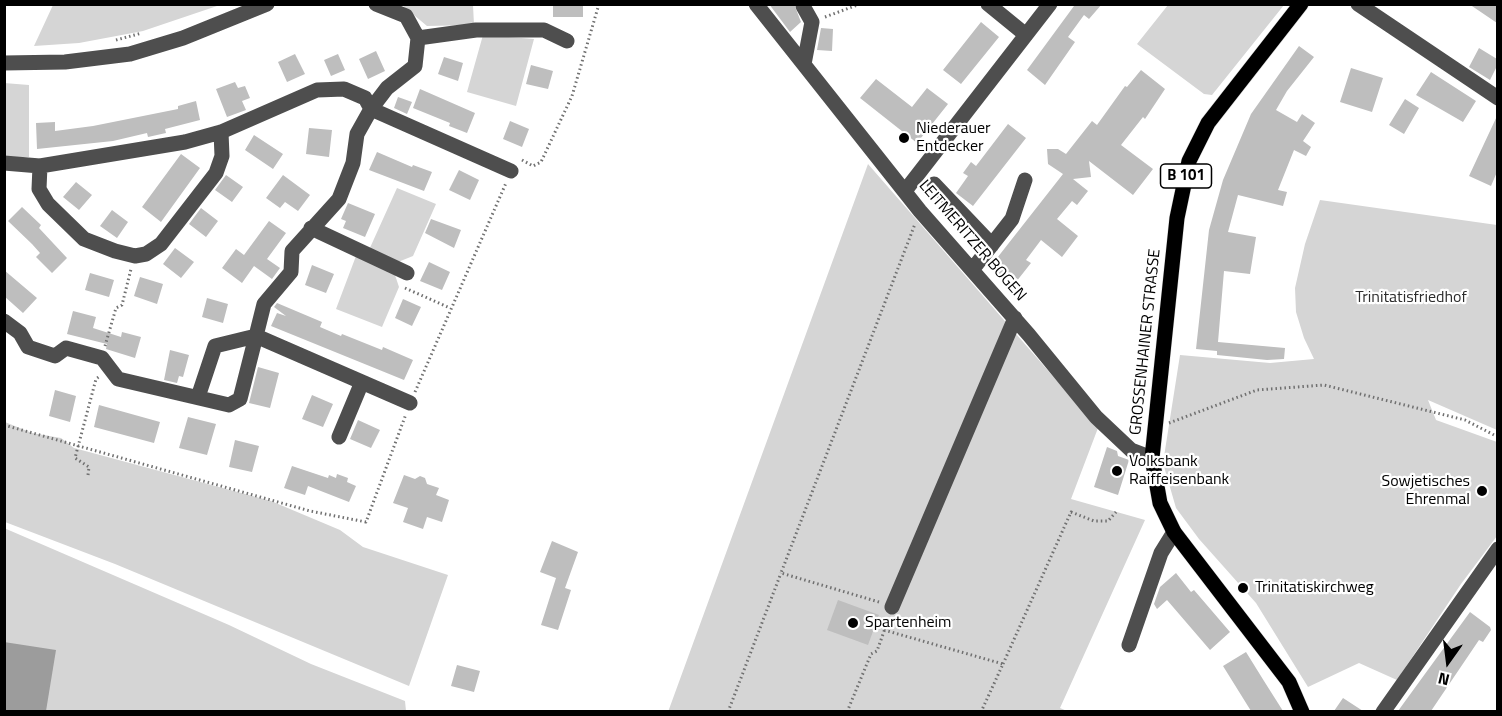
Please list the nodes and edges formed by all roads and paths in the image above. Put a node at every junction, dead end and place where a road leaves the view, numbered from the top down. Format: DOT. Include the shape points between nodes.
graph roads {
  1 [pos="267,4"];
  2 [pos="376,4"];
  3 [pos="599,4"];
  4 [pos="756,4"];
  5 [pos="860,4"];
  6 [pos="988,4"];
  7 [pos="1050,4"];
  8 [pos="1300,4"];
  9 [pos="1358,4"];
  10 [pos="803,6"];
  11 [pos="812,22"];
  12 [pos="150,32"];
  13 [pos="1026,35"];
  14 [pos="418,38"];
  15 [pos="567,41"];
  16 [pos="109,42"];
  17 [pos="4,63"];
  18 [pos="804,64"];
  19 [pos="1497,98"];
  20 [pos="370,109"];
  21 [pos="221,132"];
  22 [pos="4,163"];
  23 [pos="40,166"];
  24 [pos="511,171"];
  25 [pos="1025,180"];
  26 [pos="934,184"];
  27 [pos="905,191"];
  28 [pos="920,211"];
  29 [pos="312,228"];
  30 [pos="992,245"];
  31 [pos="135,256"];
  32 [pos="972,270"];
  33 [pos="407,273"];
  34 [pos="450,308"];
  35 [pos="1015,318"];
  36 [pos="4,321"];
  37 [pos="256,336"];
  38 [pos="107,364"];
  39 [pos="362,382"];
  40 [pos="198,397"];
  41 [pos="410,403"];
  42 [pos="4,425"];
  43 [pos="1155,426"];
  44 [pos="339,437"];
  45 [pos="1497,437"];
  46 [pos="78,445"];
  47 [pos="1152,458"];
  48 [pos="88,475"];
  49 [pos="1116,512"];
  50 [pos="1174,532"];
  51 [pos="1497,549"];
  52 [pos="781,573"];
  53 [pos="892,607"];
  54 [pos="884,630"];
  55 [pos="1129,645"];
  56 [pos="1003,664"];
  57 [pos="728,711"];
  58 [pos="847,711"];
  59 [pos="981,711"];
  60 [pos="1302,711"];
  61 [pos="1383,711"];
  1 -- 17 [label="street" via="183,38 130,54 65,62"];
  2 -- 14 [label="street" via="405,16"];
  3 -- 24 [label="path" via="572,96 541,162 533,166 516,158"];
  4 -- 18 [label="street, LEITMERITZER BOGEN"];
  5 -- 11 [label="path"];
  6 -- 13 [label="street"];
  7 -- 13 [label="street"];
  8 -- 43 [label="main road, GROSSENHAINER STRASSE / B 101" via="1208,123 1189,161 1177,218"];
  9 -- 19 [label="street"];
  10 -- 11 [label="street"];
  11 -- 18 [label="street"];
  12 -- 16 [label="path"];
  13 -- 27 [label="street"];
  14 -- 15 [label="street" via="476,30 544,30"];
  14 -- 20 [label="street" via="415,66 387,88"];
  18 -- 27 [label="street, LEITMERITZER BOGEN"];
  20 -- 21 [label="street" via="365,98 344,89 317,90"];
  20 -- 24 [label="street"];
  20 -- 29 [label="street" via="357,134 353,163 339,199"];
  21 -- 23 [label="street" via="128,153"];
  21 -- 31 [label="street" via="222,156 216,173 161,244"];
  22 -- 23 [label="street"];
  23 -- 31 [label="street" via="39,189 84,239"];
  24 -- 34 [label="path"];
  25 -- 30 [label="street" via="1012,219"];
  26 -- 30 [label="street"];
  27 -- 28 [label="street, LEITMERITZER BOGEN"];
  28 -- 32 [label="street, LEITMERITZER BOGEN"];
  28 -- 52 [label="path"];
  29 -- 33 [label="street"];
  29 -- 37 [label="street" via="292,251 291,272 264,304"];
  30 -- 32 [label="street"];
  31 -- 38 [label="path" via="122,305 116,308"];
  32 -- 35 [label="street, LEITMERITZER BOGEN"];
  33 -- 34 [label="path" via="403,287"];
  34 -- 41 [label="path"];
  35 -- 47 [label="street, LEITMERITZER BOGEN" via="1114,436 1131,450"];
  35 -- 53 [label="street"];
  36 -- 38 [label="street" via="20,333 28,347 55,356 66,348"];
  37 -- 39 [label="street"];
  37 -- 40 [label="street" via="215,346"];
  37 -- 40 [label="street" via="240,399 229,405"];
  38 -- 40 [label="street" via="118,379"];
  38 -- 46 [label="path" via="96,379"];
  39 -- 41 [label="street"];
  39 -- 44 [label="street"];
  41 -- 46 [label="path" via="366,522 310,511"];
  42 -- 46 [label="path"];
  43 -- 45 [label="path" via="1257,390 1324,385 1465,420"];
  43 -- 47 [label="main road, GROSSENHAINER STRASSE / B 101"];
  46 -- 48 [label="path" via="75,458 89,467"];
  47 -- 50 [label="main road, GROSSENHAINER STRASSE / B 101" via="1160,503"];
  49 -- 56 [label="path" via="1108,521 1094,521 1071,512"];
  50 -- 55 [label="street" via="1161,553"];
  50 -- 60 [label="main road, GROSSENHAINER STRASSE / B 101" via="1289,682"];
  51 -- 61 [label="street"];
  52 -- 53 [label="path"];
  52 -- 57 [label="path"];
  53 -- 54 [label="path"];
  54 -- 56 [label="path"];
  54 -- 58 [label="path"];
  56 -- 59 [label="path"];
}
